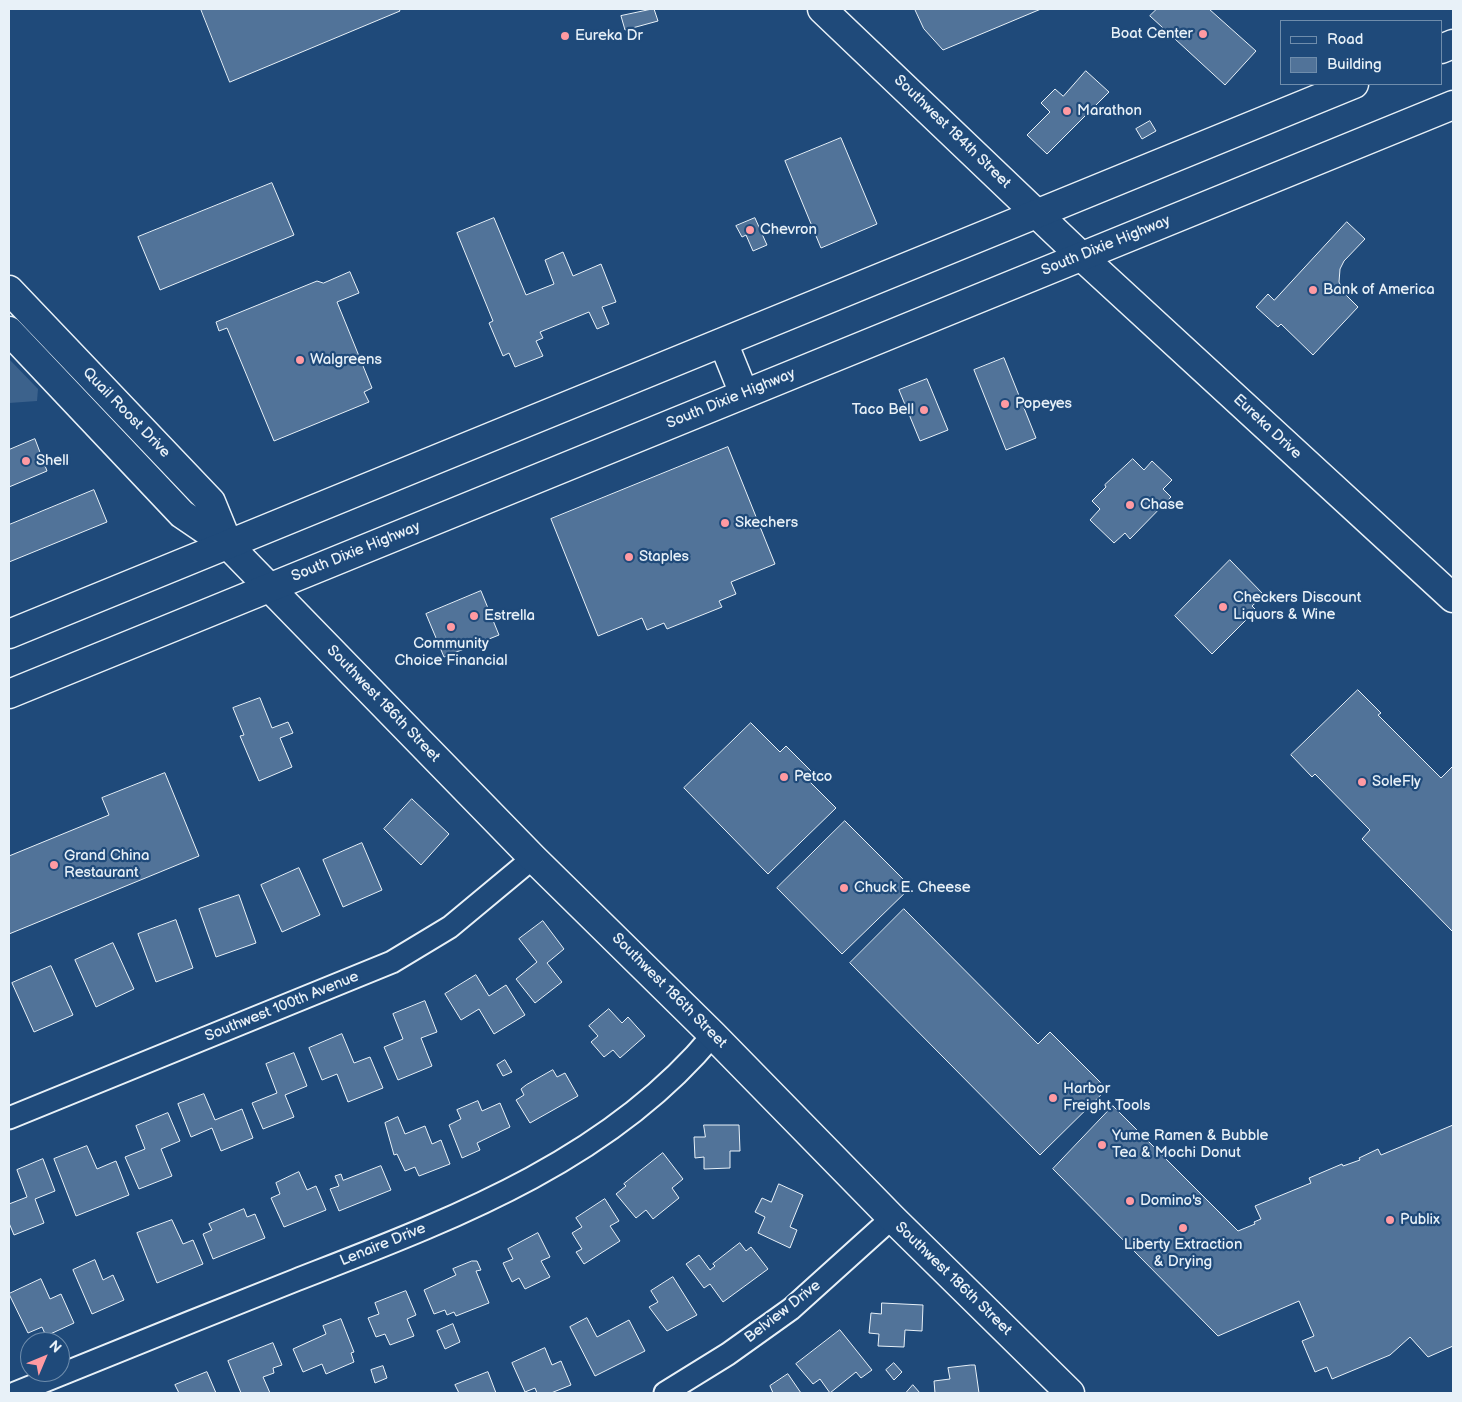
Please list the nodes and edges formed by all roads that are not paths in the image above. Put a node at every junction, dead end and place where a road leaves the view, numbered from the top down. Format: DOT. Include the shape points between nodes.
graph roads {
  1 [pos="822,9"];
  2 [pos="1352,85"];
  3 [pos="1453,105"];
  4 [pos="1036,214"];
  5 [pos="1081,256"];
  6 [pos="9,290"];
  7 [pos="9,332"];
  8 [pos="723,342"];
  9 [pos="744,394"];
  10 [pos="229,546"];
  11 [pos="269,588"];
  12 [pos="1453,598"];
  13 [pos="9,634"];
  14 [pos="9,694"];
  15 [pos="533,858"];
  16 [pos="714,1035"];
  17 [pos="9,1118"];
  18 [pos="892,1218"];
  19 [pos="18,1393"];
  20 [pos="666,1393"];
  21 [pos="1069,1393"];
  1 -- 4 [label="main road, Southwest 184th Street"];
  2 -- 4 [label="main road"];
  3 -- 5 [label="main road, South Dixie Highway"];
  4 -- 5 [label="main road, Southwest 184th Street"];
  4 -- 8 [label="main road"];
  5 -- 9 [label="main road, South Dixie Highway"];
  5 -- 12 [label="main road, Eureka Drive"];
  6 -- 10 [label="main road, Quail Roost Drive" via="211,502"];
  7 -- 10 [label="main road, Quail Roost Drive" via="182,514"];
  8 -- 9 [label="main road"];
  8 -- 10 [label="main road"];
  9 -- 11 [label="main road, South Dixie Highway"];
  10 -- 11 [label="main road, Quail Roost Drive"];
  10 -- 13 [label="main road"];
  11 -- 14 [label="main road, South Dixie Highway"];
  11 -- 15 [label="main road, Southwest 186th Street"];
  15 -- 16 [label="main road, Southwest 186th Street"];
  15 -- 17 [label="street, Southwest 100th Avenue" via="450,927 392,962"];
  16 -- 18 [label="main road, Southwest 186th Street"];
  16 -- 19 [label="street, Lenaire Drive" via="692,1062 637,1110 559,1164 523,1184 390,1244"];
  18 -- 20 [label="street, Belview Drive" via="791,1309 736,1349"];
  18 -- 21 [label="main road, Southwest 186th Street"];
}
